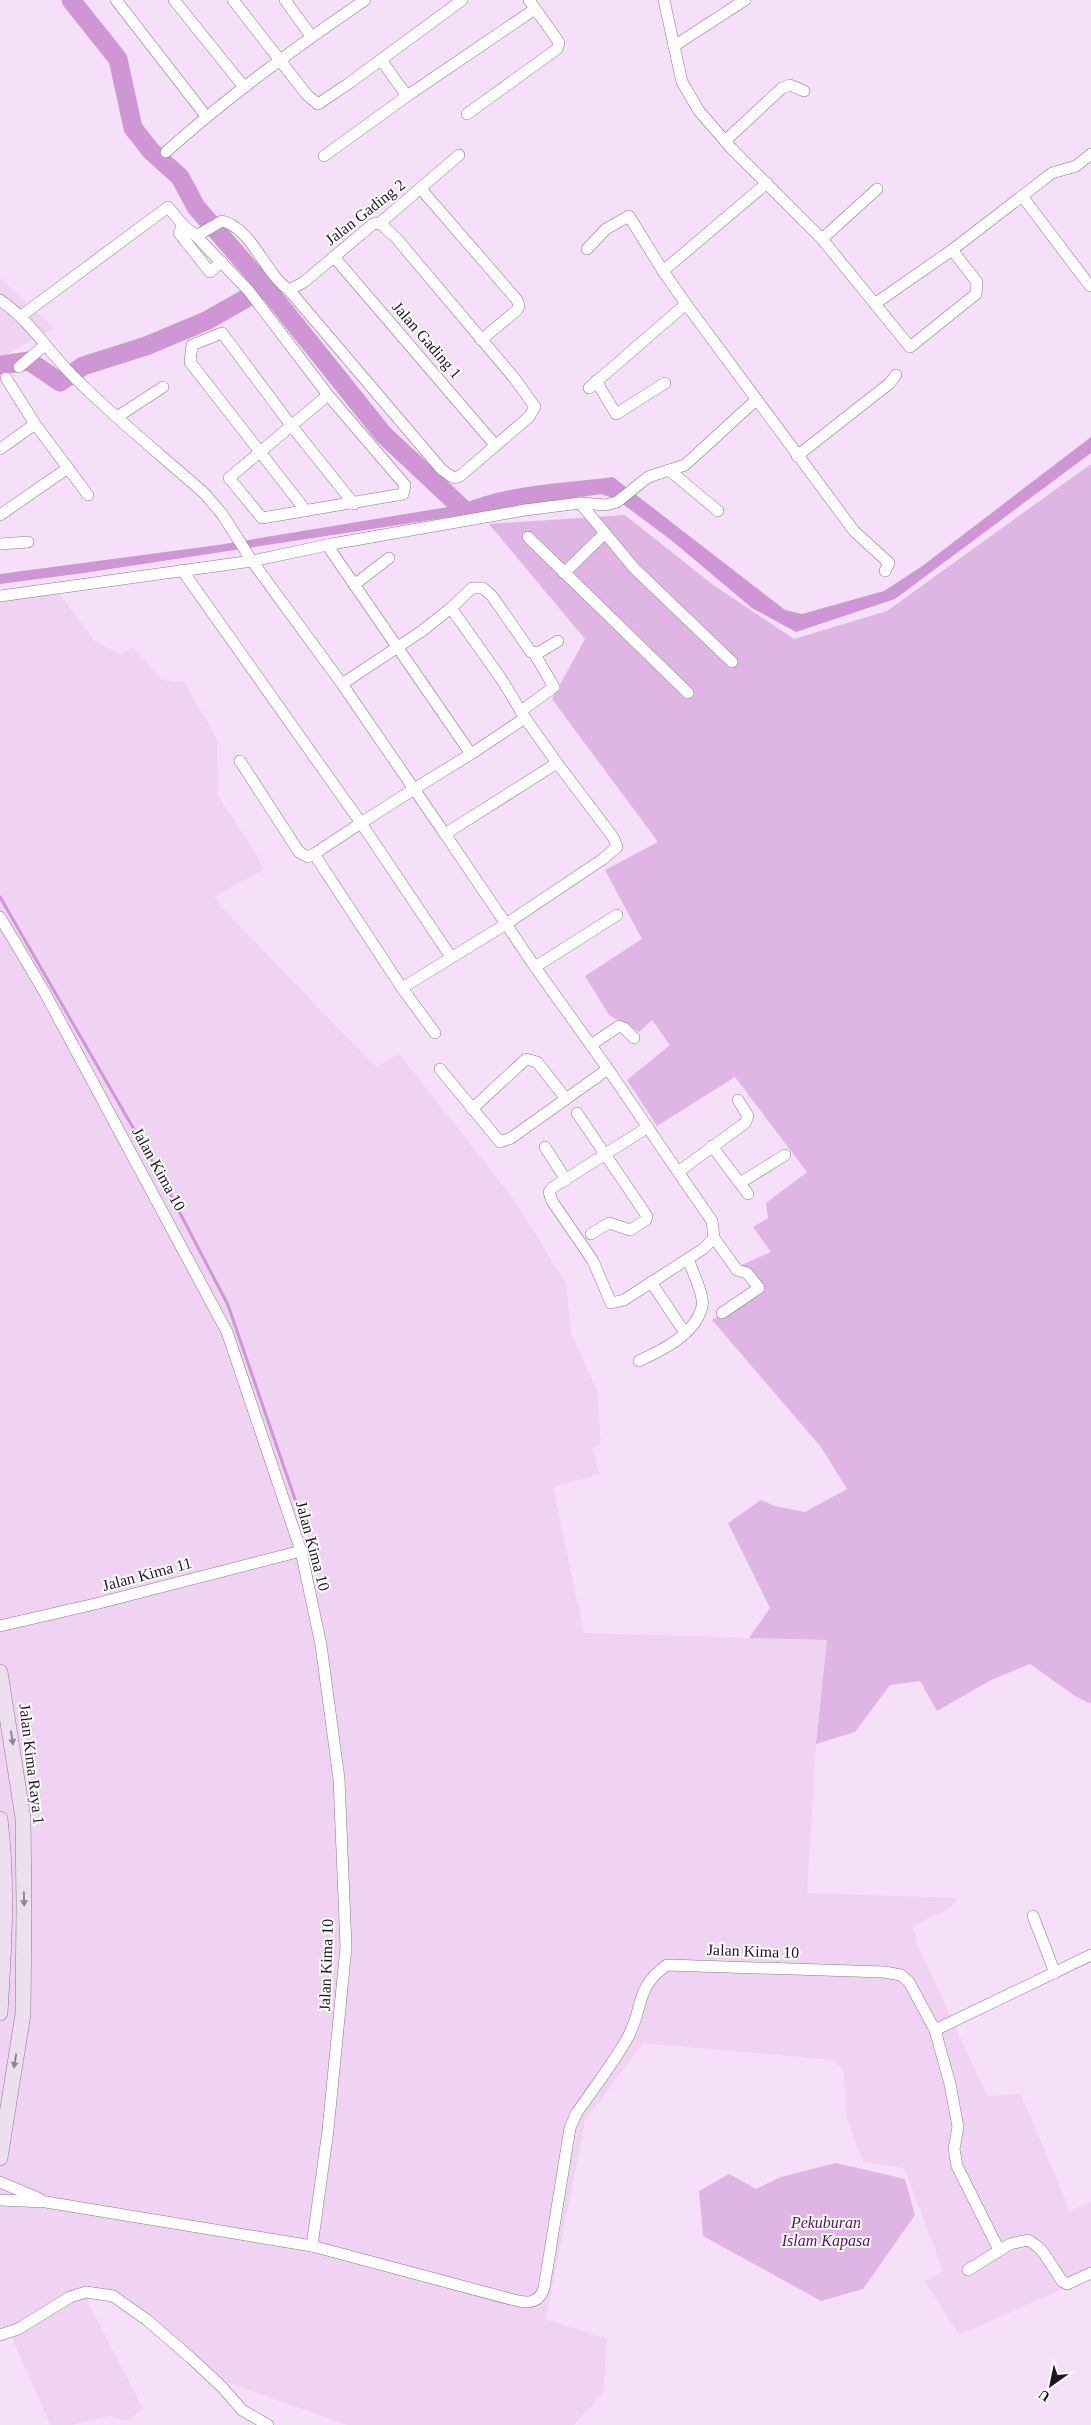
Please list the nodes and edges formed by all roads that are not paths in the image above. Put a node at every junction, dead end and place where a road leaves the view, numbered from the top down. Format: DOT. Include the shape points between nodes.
graph roads {
  1 [pos="116,0"];
  2 [pos="174,0"];
  3 [pos="233,0"];
  4 [pos="285,0"];
  5 [pos="365,0"];
  6 [pos="462,0"];
  7 [pos="664,0"];
  8 [pos="745,0"];
  9 [pos="532,4"];
  10 [pos="311,36"];
  11 [pos="674,46"];
  12 [pos="280,60"];
  13 [pos="381,60"];
  14 [pos="244,87"];
  15 [pos="804,92"];
  16 [pos="407,96"];
  17 [pos="467,114"];
  18 [pos="206,116"];
  19 [pos="725,141"];
  20 [pos="166,152"];
  21 [pos="1091,154"];
  22 [pos="459,155"];
  23 [pos="324,156"];
  24 [pos="767,183"];
  25 [pos="420,189"];
  26 [pos="877,189"];
  27 [pos="1022,196"];
  28 [pos="380,223"];
  29 [pos="183,225"];
  30 [pos="200,233"];
  31 [pos="822,240"];
  32 [pos="587,250"];
  33 [pos="952,250"];
  34 [pos="334,257"];
  35 [pos="222,262"];
  36 [pos="663,271"];
  37 [pos="1090,286"];
  38 [pos="289,290"];
  39 [pos="0,299"];
  40 [pos="876,303"];
  41 [pos="686,304"];
  42 [pos="21,316"];
  43 [pos="481,340"];
  44 [pos="44,346"];
  45 [pos="19,367"];
  46 [pos="896,375"];
  47 [pos="5,378"];
  48 [pos="665,383"];
  49 [pos="163,387"];
  50 [pos="328,395"];
  51 [pos="756,400"];
  52 [pos="117,417"];
  53 [pos="35,424"];
  54 [pos="290,424"];
  55 [pos="495,445"];
  56 [pos="0,449"];
  57 [pos="259,451"];
  58 [pos="797,456"];
  59 [pos="68,468"];
  60 [pos="669,470"];
  61 [pos="88,495"];
  62 [pos="580,503"];
  63 [pos="354,504"];
  64 [pos="306,511"];
  65 [pos="718,511"];
  66 [pos="0,515"];
  67 [pos="605,533"];
  68 [pos="528,537"];
  69 [pos="28,542"];
  70 [pos="0,544"];
  71 [pos="328,545"];
  72 [pos="250,557"];
  73 [pos="389,558"];
  74 [pos="182,570"];
  75 [pos="885,570"];
  76 [pos="564,573"];
  77 [pos="354,585"];
  78 [pos="0,596"];
  79 [pos="451,608"];
  80 [pos="558,641"];
  81 [pos="398,647"];
  82 [pos="534,653"];
  83 [pos="732,662"];
  84 [pos="342,684"];
  85 [pos="688,693"];
  86 [pos="523,715"];
  87 [pos="470,754"];
  88 [pos="240,761"];
  89 [pos="557,763"];
  90 [pos="414,790"];
  91 [pos="361,823"];
  92 [pos="445,834"];
  93 [pos="314,854"];
  94 [pos="617,915"];
  95 [pos="0,917"];
  96 [pos="506,924"];
  97 [pos="451,957"];
  98 [pos="535,967"];
  99 [pos="402,988"];
  100 [pos="435,1033"];
  101 [pos="634,1038"];
  102 [pos="591,1045"];
  103 [pos="440,1068"];
  104 [pos="608,1069"];
  105 [pos="566,1099"];
  106 [pos="738,1100"];
  107 [pos="472,1109"];
  108 [pos="577,1113"];
  109 [pos="648,1127"];
  110 [pos="712,1146"];
  111 [pos="545,1147"];
  112 [pos="604,1155"];
  113 [pos="785,1155"];
  114 [pos="678,1172"];
  115 [pos="566,1180"];
  116 [pos="740,1183"];
  117 [pos="748,1194"];
  118 [pos="591,1234"];
  119 [pos="714,1238"];
  120 [pos="688,1259"];
  121 [pos="651,1282"];
  122 [pos="722,1313"];
  123 [pos="685,1333"];
  124 [pos="639,1361"];
  125 [pos="301,1551"];
  126 [pos="0,1626"];
  127 [pos="0,1672"];
  128 [pos="0,1819"];
  129 [pos="1033,1916"];
  130 [pos="1091,1955"];
  131 [pos="1055,1973"];
  132 [pos="0,2013"];
  133 [pos="935,2030"];
  134 [pos="0,2158"];
  135 [pos="0,2182"];
  136 [pos="0,2200"];
  137 [pos="46,2202"];
  138 [pos="312,2246"];
  139 [pos="999,2250"];
  140 [pos="968,2270"];
  141 [pos="1091,2273"];
  142 [pos="0,2335"];
  143 [pos="268,2425"];
  1 -- 18 [label="street"];
  2 -- 14 [label="street"];
  3 -- 12 [label="street"];
  4 -- 10 [label="street"];
  5 -- 10 [label="street"];
  6 -- 13 [label="street"];
  7 -- 11 [label="street"];
  8 -- 11 [label="street"];
  9 -- 16 [label="street"];
  9 -- 17 [label="street" via="556,38 557,49"];
  10 -- 12 [label="street"];
  11 -- 19 [label="street" via="684,86 699,111"];
  12 -- 13 [label="street" via="318,104"];
  12 -- 14 [label="street"];
  13 -- 16 [label="street"];
  14 -- 18 [label="street"];
  15 -- 19 [label="street" via="790,84 782,88"];
  16 -- 23 [label="street"];
  18 -- 20 [label="street"];
  19 -- 24 [label="street"];
  21 -- 27 [label="street" via="1076,166 1052,173"];
  22 -- 25 [label="street, Jalan Gading 2"];
  24 -- 31 [label="street"];
  24 -- 36 [label="street"];
  25 -- 28 [label="street, Jalan Gading 2"];
  25 -- 43 [label="street" via="517,300 517,310"];
  26 -- 31 [label="street"];
  27 -- 33 [label="street"];
  27 -- 37 [label="street"];
  28 -- 34 [label="street, Jalan Gading 2" via="373,224"];
  28 -- 43 [label="street"];
  29 -- 30 [label="street"];
  29 -- 35 [label="street" via="179,233 210,272"];
  29 -- 42 [label="street" via="168,207"];
  30 -- 35 [label="street"];
  30 -- 38 [label="street" via="222,221 229,223"];
  31 -- 40 [label="street"];
  32 -- 36 [label="street" via="606,229 629,216"];
  33 -- 40 [label="street"];
  33 -- 40 [label="street" via="977,282 976,294 910,347"];
  34 -- 38 [label="street, Jalan Gading 2"];
  34 -- 55 [label="street, Jalan Gading 1"];
  35 -- 50 [label="street" via="259,303"];
  36 -- 41 [label="street"];
  38 -- 55 [label="street" via="449,476 460,476"];
  39 -- 42 [label="street"];
  41 -- 48 [label="street" via="593,385 616,414"];
  41 -- 51 [label="street"];
  42 -- 44 [label="street"];
  43 -- 55 [label="street" via="535,407 529,417"];
  44 -- 45 [label="street"];
  44 -- 52 [label="street"];
  46 -- 58 [label="street"];
  47 -- 53 [label="street"];
  49 -- 52 [label="street"];
  50 -- 54 [label="street"];
  50 -- 63 [label="street" via="405,486 403,494"];
  51 -- 58 [label="street"];
  51 -- 60 [label="street" via="685,465"];
  52 -- 72 [label="street" via="204,493"];
  53 -- 56 [label="street"];
  53 -- 59 [label="street"];
  54 -- 57 [label="street"];
  54 -- 57 [label="street" via="222,333 192,345 190,362"];
  54 -- 63 [label="street"];
  57 -- 64 [label="street"];
  57 -- 64 [label="street" via="229,478 262,518"];
  58 -- 75 [label="street" via="854,530 889,564"];
  59 -- 61 [label="street"];
  59 -- 66 [label="street"];
  60 -- 62 [label="street" via="648,477 617,502 606,505"];
  60 -- 65 [label="street"];
  62 -- 67 [label="street"];
  62 -- 71 [label="street"];
  63 -- 64 [label="street"];
  67 -- 76 [label="street"];
  67 -- 83 [label="street" via="634,568"];
  68 -- 76 [label="street"];
  69 -- 70 [label="street"];
  71 -- 72 [label="street"];
  71 -- 77 [label="street"];
  72 -- 74 [label="street"];
  72 -- 84 [label="street"];
  73 -- 77 [label="street"];
  74 -- 78 [label="street"];
  74 -- 91 [label="street"];
  76 -- 85 [label="street"];
  77 -- 81 [label="street"];
  79 -- 81 [label="street"];
  79 -- 82 [label="street" via="472,588 483,588"];
  79 -- 86 [label="street"];
  80 -- 82 [label="street"];
  81 -- 84 [label="street"];
  81 -- 87 [label="street"];
  82 -- 86 [label="street" via="554,688"];
  84 -- 90 [label="street"];
  86 -- 87 [label="street"];
  86 -- 89 [label="street"];
  87 -- 90 [label="street"];
  88 -- 93 [label="street" via="299,852 308,857"];
  89 -- 92 [label="street"];
  89 -- 96 [label="street" via="613,837 617,847"];
  90 -- 91 [label="street"];
  90 -- 92 [label="street"];
  91 -- 93 [label="street"];
  91 -- 97 [label="street"];
  92 -- 96 [label="street"];
  93 -- 99 [label="street"];
  94 -- 98 [label="street"];
  95 -- 125 [label="street, Jalan Kima 10" via="45,993 227,1332"];
  96 -- 97 [label="street"];
  96 -- 98 [label="street"];
  97 -- 99 [label="street"];
  98 -- 102 [label="street"];
  99 -- 100 [label="street"];
  101 -- 102 [label="street" via="619,1026"];
  102 -- 104 [label="street"];
  103 -- 107 [label="street"];
  104 -- 105 [label="street"];
  104 -- 109 [label="street"];
  105 -- 107 [label="street" via="506,1141 496,1139"];
  105 -- 107 [label="street" via="537,1062 526,1060"];
  106 -- 110 [label="street" via="748,1120"];
  108 -- 112 [label="street"];
  109 -- 112 [label="street"];
  109 -- 114 [label="street"];
  110 -- 114 [label="street"];
  110 -- 116 [label="street"];
  111 -- 115 [label="street"];
  112 -- 115 [label="street"];
  112 -- 118 [label="street" via="647,1218 630,1230 609,1223"];
  113 -- 116 [label="street"];
  114 -- 119 [label="street" via="712,1220"];
  115 -- 121 [label="street" via="552,1188 549,1195 593,1261 608,1301 614,1304 624,1300"];
  116 -- 117 [label="street"];
  119 -- 120 [label="street"];
  119 -- 122 [label="street" via="737,1270 747,1273 759,1288"];
  120 -- 121 [label="street"];
  120 -- 123 [label="street" via="702,1297 702,1307"];
  121 -- 123 [label="street"];
  123 -- 124 [label="street" via="661,1351"];
  125 -- 126 [label="street, Jalan Kima 11"];
  125 -- 138 [label="street, Jalan Kima 10" via="320,1645 339,1779 346,1947 328,2130"];
  127 -- 134 [label="main road, Jalan Kima Raya 1, one-way" via="23,1818 24,1906 23,2014"];
  128 -- 132 [label="main road" via="5,1861"];
  129 -- 131 [label="street"];
  130 -- 131 [label="street"];
  131 -- 133 [label="street"];
  133 -- 138 [label="street, Jalan Kima 10" via="909,1982 901,1975 667,1965 645,1985 628,2037 570,2128 544,2288 538,2298 526,2303"];
  133 -- 139 [label="street, Jalan Kima 10" via="958,2127 954,2149 957,2166"];
  135 -- 137 [label="street, Jalan Kima 10"];
  136 -- 137 [label="street, Jalan Kima 10"];
  137 -- 138 [label="street, Jalan Kima 10"];
  139 -- 140 [label="street"];
  139 -- 141 [label="street" via="1028,2240 1037,2246 1067,2284"];
  142 -- 143 [label="street" via="18,2330 70,2297 86,2292 113,2296 191,2358 242,2410"];
}
